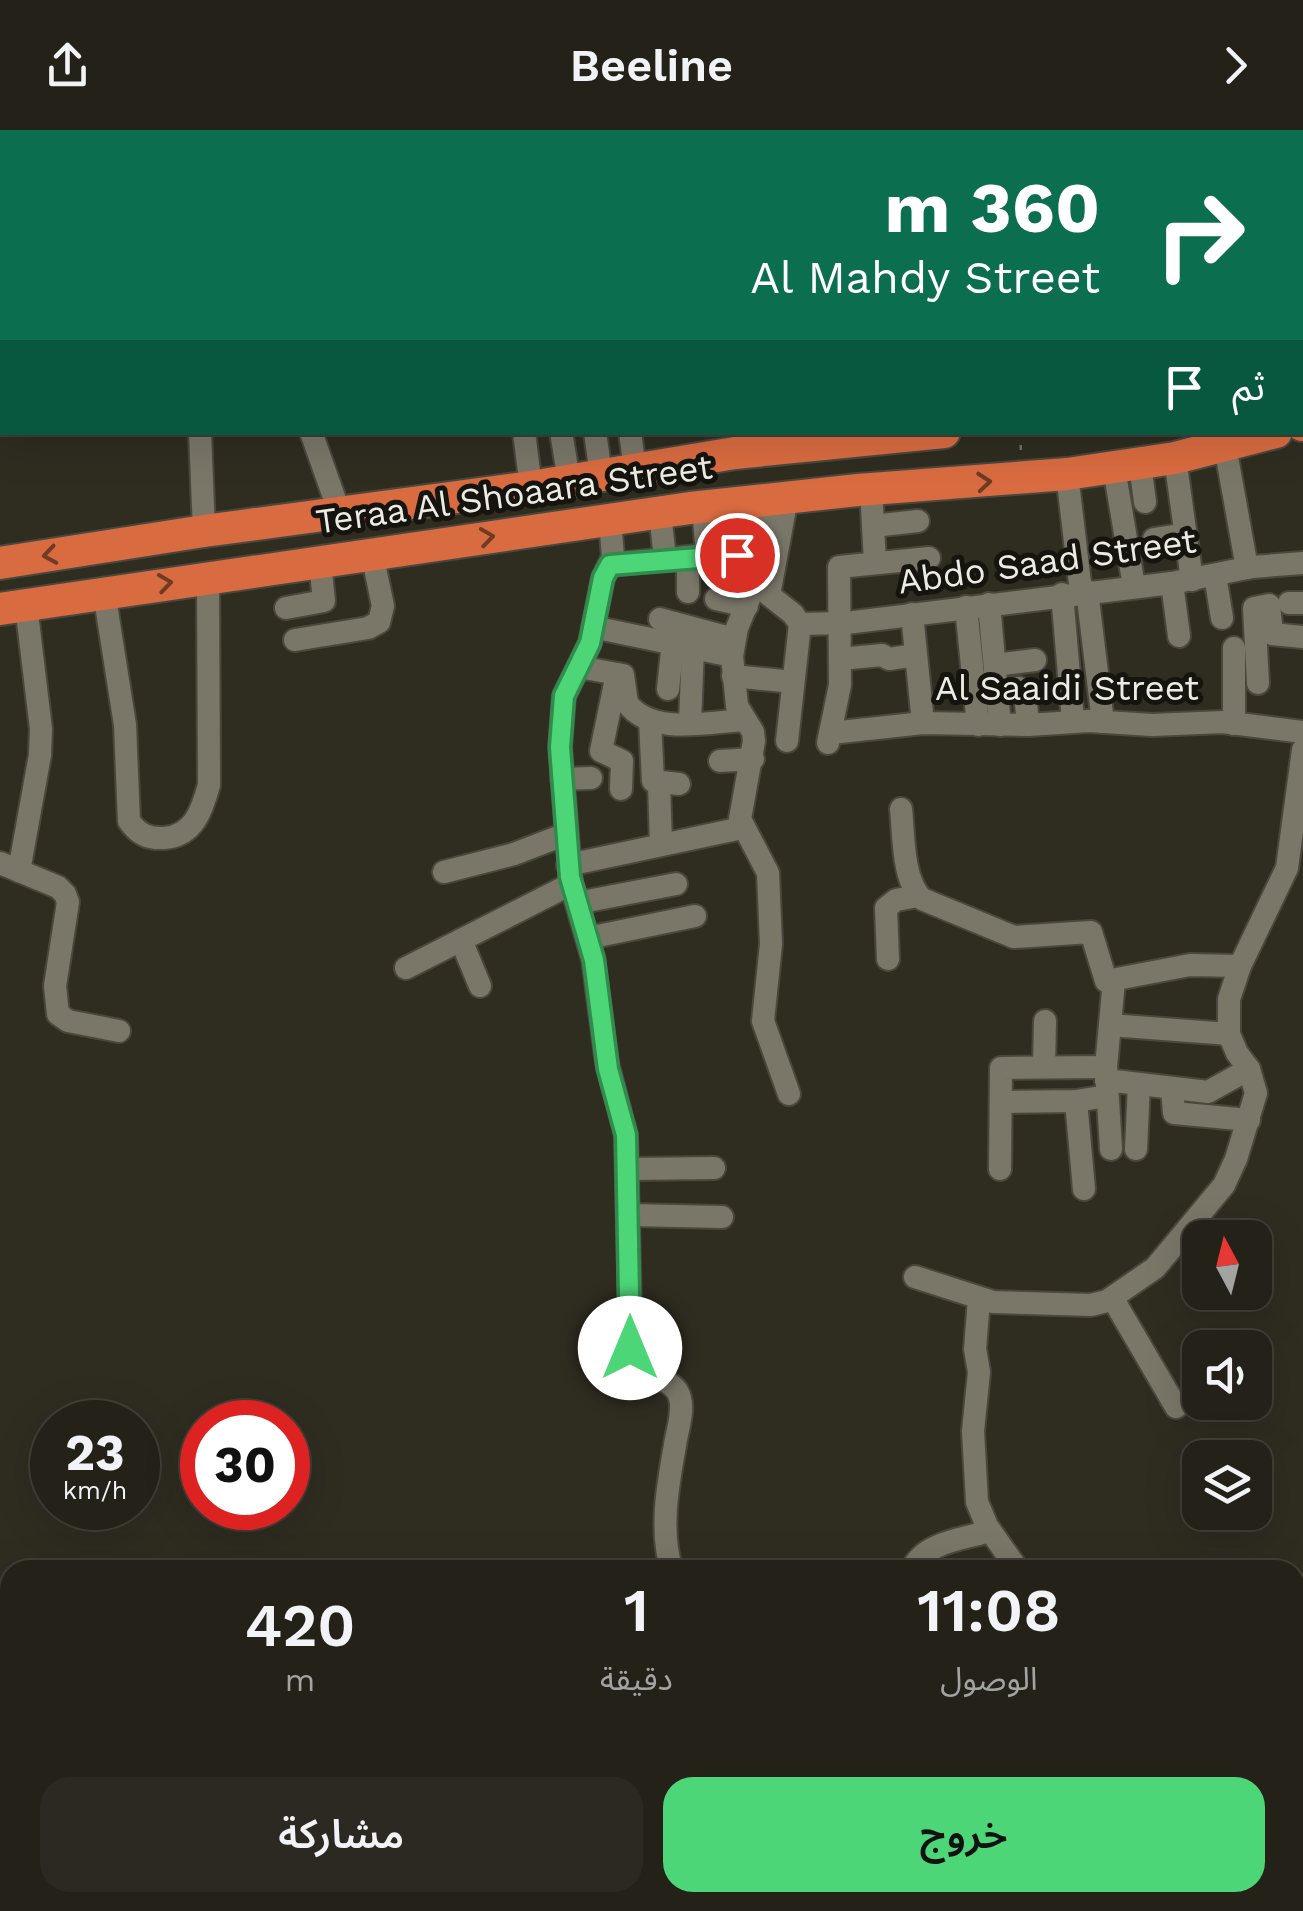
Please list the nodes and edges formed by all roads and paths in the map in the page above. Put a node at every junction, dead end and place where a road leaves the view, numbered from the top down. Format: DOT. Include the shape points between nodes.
graph roads {
  1 [pos="662,130"];
  2 [pos="670,130"];
  3 [pos="200,435"];
  4 [pos="312,435"];
  5 [pos="524,435"];
  6 [pos="563,435"];
  7 [pos="594,435"];
  8 [pos="630,435"];
  9 [pos="888,435"];
  10 [pos="1262,435"];
  11 [pos="740,443"];
  12 [pos="1200,447"];
  13 [pos="1127,466"];
  14 [pos="635,470"];
  15 [pos="1068,474"];
  16 [pos="585,478"];
  17 [pos="531,487"];
  18 [pos="893,488"];
  19 [pos="778,498"];
  20 [pos="1145,502"];
  21 [pos="703,506"];
  22 [pos="343,513"];
  23 [pos="660,513"];
  24 [pos="610,520"];
  25 [pos="902,524"];
  26 [pos="204,531"];
  27 [pos="1186,534"];
  28 [pos="1154,538"];
  29 [pos="378,553"];
  30 [pos="761,554"];
  31 [pos="928,558"];
  32 [pos="320,562"];
  33 [pos="875,562"];
  34 [pos="0,563"];
  35 [pos="674,563"];
  36 [pos="1303,563"];
  37 [pos="1247,568"];
  38 [pos="623,570"];
  39 [pos="208,578"];
  40 [pos="1193,579"];
  41 [pos="1134,586"];
  42 [pos="104,592"];
  43 [pos="688,592"];
  44 [pos="1077,592"];
  45 [pos="716,600"];
  46 [pos="746,606"];
  47 [pos="978,606"];
  48 [pos="13,607"];
  49 [pos="286,608"];
  50 [pos="912,614"];
  51 [pos="603,616"];
  52 [pos="1222,618"];
  53 [pos="839,622"];
  54 [pos="800,624"];
  55 [pos="1179,636"];
  56 [pos="1303,637"];
  57 [pos="294,640"];
  58 [pos="1234,648"];
  59 [pos="674,653"];
  60 [pos="916,654"];
  61 [pos="733,657"];
  62 [pos="840,659"];
  63 [pos="1035,660"];
  64 [pos="996,665"];
  65 [pos="579,668"];
  66 [pos="617,674"];
  67 [pos="794,682"];
  68 [pos="1258,683"];
  69 [pos="998,690"];
  70 [pos="744,720"];
  71 [pos="650,721"];
  72 [pos="1073,721"];
  73 [pos="1103,722"];
  74 [pos="690,723"];
  75 [pos="922,723"];
  76 [pos="1234,724"];
  77 [pos="989,725"];
  78 [pos="1028,725"];
  79 [pos="1303,732"];
  80 [pos="787,740"];
  81 [pos="1303,750"];
  82 [pos="753,759"];
  83 [pos="720,761"];
  84 [pos="591,778"];
  85 [pos="562,780"];
  86 [pos="622,789"];
  87 [pos="901,808"];
  88 [pos="1299,814"];
  89 [pos="742,828"];
  90 [pos="566,834"];
  91 [pos="662,844"];
  92 [pos="1297,856"];
  93 [pos="9,867"];
  94 [pos="444,872"];
  95 [pos="572,884"];
  96 [pos="676,884"];
  97 [pos="918,896"];
  98 [pos="695,916"];
  99 [pos="588,938"];
  100 [pos="461,940"];
  101 [pos="888,959"];
  102 [pos="1240,966"];
  103 [pos="406,968"];
  104 [pos="1114,981"];
  105 [pos="480,986"];
  106 [pos="1044,1021"];
  107 [pos="1110,1025"];
  108 [pos="119,1031"];
  109 [pos="1229,1034"];
  110 [pos="1044,1066"];
  111 [pos="1249,1069"];
  112 [pos="1106,1081"];
  113 [pos="1139,1084"];
  114 [pos="1172,1088"];
  115 [pos="789,1094"];
  116 [pos="1076,1101"];
  117 [pos="1001,1102"];
  118 [pos="1249,1120"];
  119 [pos="1110,1149"];
  120 [pos="1136,1149"];
  121 [pos="714,1168"];
  122 [pos="1000,1169"];
  123 [pos="627,1170"];
  124 [pos="1084,1189"];
  125 [pos="630,1215"];
  126 [pos="722,1217"];
  127 [pos="915,1278"];
  128 [pos="979,1299"];
  129 [pos="1113,1299"];
  130 [pos="1176,1407"];
  131 [pos="990,1531"];
  132 [pos="669,1560"];
  133 [pos="917,1560"];
  134 [pos="1011,1560"];
  1 -- 2 [label="street"];
  3 -- 26 [label="street"];
  4 -- 22 [label="street"];
  5 -- 17 [label="street"];
  6 -- 16 [label="street"];
  7 -- 16 [label="street"];
  8 -- 14 [label="street"];
  9 -- 11 [label="highway, Teraa Al Shoaara Street"];
  10 -- 12 [label="highway, Teraa Al Shoaara Street"];
  11 -- 14 [label="highway, Teraa Al Shoaara Street"];
  12 -- 13 [label="highway, Teraa Al Shoaara Street"];
  12 -- 27 [label="street"];
  12 -- 37 [label="street"];
  13 -- 15 [label="highway, Teraa Al Shoaara Street"];
  13 -- 20 [label="street"];
  13 -- 41 [label="street"];
  14 -- 16 [label="highway, Teraa Al Shoaara Street"];
  18 -- 15 [label="highway, Teraa Al Shoaara Street, one-way"];
  15 -- 44 [label="street"];
  16 -- 17 [label="highway, Teraa Al Shoaara Street"];
  17 -- 22 [label="highway, Teraa Al Shoaara Street"];
  18 -- 19 [label="highway, Teraa Al Shoaara Street"];
  18 -- 25 [label="street"];
  18 -- 25 [label="street"];
  19 -- 21 [label="highway, Teraa Al Shoaara Street"];
  19 -- 30 [label="street"];
  19 -- 54 [label="street" via="769,595"];
  21 -- 23 [label="highway, Teraa Al Shoaara Street"];
  21 -- 35 [label="street"];
  22 -- 26 [label="highway, Teraa Al Shoaara Street"];
  22 -- 29 [label="highway" via="367,516 367,534"];
  22 -- 32 [label="highway"];
  23 -- 24 [label="highway, Teraa Al Shoaara Street"];
  23 -- 35 [label="street"];
  29 -- 24 [label="highway, Teraa Al Shoaara Street, one-way"];
  24 -- 38 [label="street"];
  25 -- 33 [label="street"];
  26 -- 34 [label="highway, Teraa Al Shoaara Street, one-way"];
  27 -- 28 [label="street"];
  27 -- 40 [label="street"];
  29 -- 32 [label="highway, Teraa Al Shoaara Street"];
  29 -- 57 [label="street" via="384,606 378,622"];
  30 -- 35 [label="street"];
  30 -- 46 [label="street"];
  31 -- 33 [label="street"];
  32 -- 39 [label="highway, Teraa Al Shoaara Street"];
  32 -- 49 [label="street" via="324,602"];
  33 -- 53 [label="street" via="839,567"];
  35 -- 38 [label="street"];
  35 -- 43 [label="street"];
  36 -- 37 [label="street, Abdo Saad Street"];
  37 -- 40 [label="street, Abdo Saad Street"];
  38 -- 51 [label="street" via="603,578"];
  42 -- 39 [label="highway, Teraa Al Shoaara Street, one-way"];
  39 -- 42 [label="street" via="208,785 189,830 174,838 152,839 129,821 125,725"];
  40 -- 41 [label="street, Abdo Saad Street"];
  40 -- 52 [label="street"];
  40 -- 55 [label="street"];
  41 -- 44 [label="street, Abdo Saad Street"];
  42 -- 48 [label="highway, Teraa Al Shoaara Street"];
  44 -- 47 [label="street, Abdo Saad Street"];
  44 -- 72 [label="street"];
  44 -- 73 [label="street"];
  45 -- 46 [label="street"];
  46 -- 61 [label="street"];
  47 -- 50 [label="street, Abdo Saad Street"];
  47 -- 64 [label="street"];
  47 -- 77 [label="street"];
  48 -- 93 [label="street" via="41,729"];
  50 -- 53 [label="street, Abdo Saad Street"];
  50 -- 60 [label="street"];
  51 -- 59 [label="street"];
  51 -- 65 [label="street"];
  53 -- 54 [label="street, Abdo Saad Street"];
  53 -- 62 [label="street"];
  54 -- 67 [label="street"];
  56 -- 68 [label="street" via="1272,634 1269,605 1254,608"];
  58 -- 76 [label="street"];
  59 -- 61 [label="street"];
  59 -- 74 [label="street"];
  60 -- 62 [label="street"];
  60 -- 75 [label="street"];
  61 -- 67 [label="street"];
  61 -- 70 [label="street"];
  62 -- 75 [label="street, Al Saaidi Street" via="829,738"];
  63 -- 64 [label="street"];
  64 -- 69 [label="street"];
  65 -- 66 [label="street"];
  65 -- 85 [label="street" via="562,706"];
  66 -- 71 [label="street" via="630,706"];
  66 -- 86 [label="street" via="601,748 622,760"];
  67 -- 80 [label="street"];
  69 -- 77 [label="street"];
  69 -- 78 [label="street" via="1025,692"];
  70 -- 74 [label="street"];
  70 -- 82 [label="street" via="752,732"];
  71 -- 74 [label="street"];
  71 -- 91 [label="street" via="653,782 669,784"];
  72 -- 73 [label="street, Al Saaidi Street"];
  72 -- 78 [label="street, Al Saaidi Street"];
  73 -- 76 [label="street, Al Saaidi Street"];
  75 -- 77 [label="street, Al Saaidi Street"];
  76 -- 79 [label="street, Al Saaidi Street"];
  77 -- 78 [label="street, Al Saaidi Street"];
  81 -- 88 [label="street"];
  82 -- 83 [label="street"];
  82 -- 89 [label="street"];
  84 -- 85 [label="street"];
  85 -- 90 [label="street"];
  87 -- 97 [label="street"];
  88 -- 92 [label="street"];
  89 -- 91 [label="street"];
  89 -- 115 [label="street" via="768,873 772,944 763,1021"];
  90 -- 94 [label="street"];
  90 -- 95 [label="street"];
  91 -- 95 [label="street"];
  92 -- 102 [label="street"];
  93 -- 108 [label="street" via="58,887 68,902 55,986 58,1014"];
  95 -- 96 [label="street"];
  95 -- 99 [label="street"];
  95 -- 100 [label="street"];
  97 -- 101 [label="street" via="886,908"];
  97 -- 104 [label="street" via="1014,937 1091,932 1103,979"];
  98 -- 99 [label="street"];
  99 -- 123 [label="street" via="608,1069 625,1126"];
  100 -- 103 [label="street"];
  100 -- 105 [label="street"];
  102 -- 104 [label="street" via="1190,966"];
  102 -- 109 [label="street" via="1229,1000"];
  104 -- 107 [label="street"];
  106 -- 110 [label="street"];
  107 -- 109 [label="street"];
  107 -- 112 [label="street"];
  109 -- 111 [label="street"];
  110 -- 112 [label="street"];
  110 -- 117 [label="street" via="1001,1068"];
  111 -- 114 [label="street" via="1208,1092"];
  111 -- 118 [label="street" via="1256,1093"];
  112 -- 113 [label="street"];
  112 -- 116 [label="street"];
  112 -- 119 [label="street"];
  113 -- 114 [label="street"];
  113 -- 120 [label="street"];
  114 -- 118 [label="street" via="1174,1113"];
  116 -- 117 [label="street"];
  116 -- 124 [label="street"];
  117 -- 122 [label="street"];
  118 -- 129 [label="street" via="1224,1185 1155,1268"];
  121 -- 123 [label="street"];
  123 -- 125 [label="street"];
  125 -- 126 [label="street"];
  125 -- 132 [label="street" via="632,1361 672,1385 681,1402 666,1516"];
  127 -- 128 [label="street"];
  128 -- 129 [label="street" via="1091,1305"];
  128 -- 131 [label="street" via="974,1450 977,1502"];
  129 -- 130 [label="street"];
  131 -- 133 [label="street"];
  131 -- 134 [label="street"];
}
